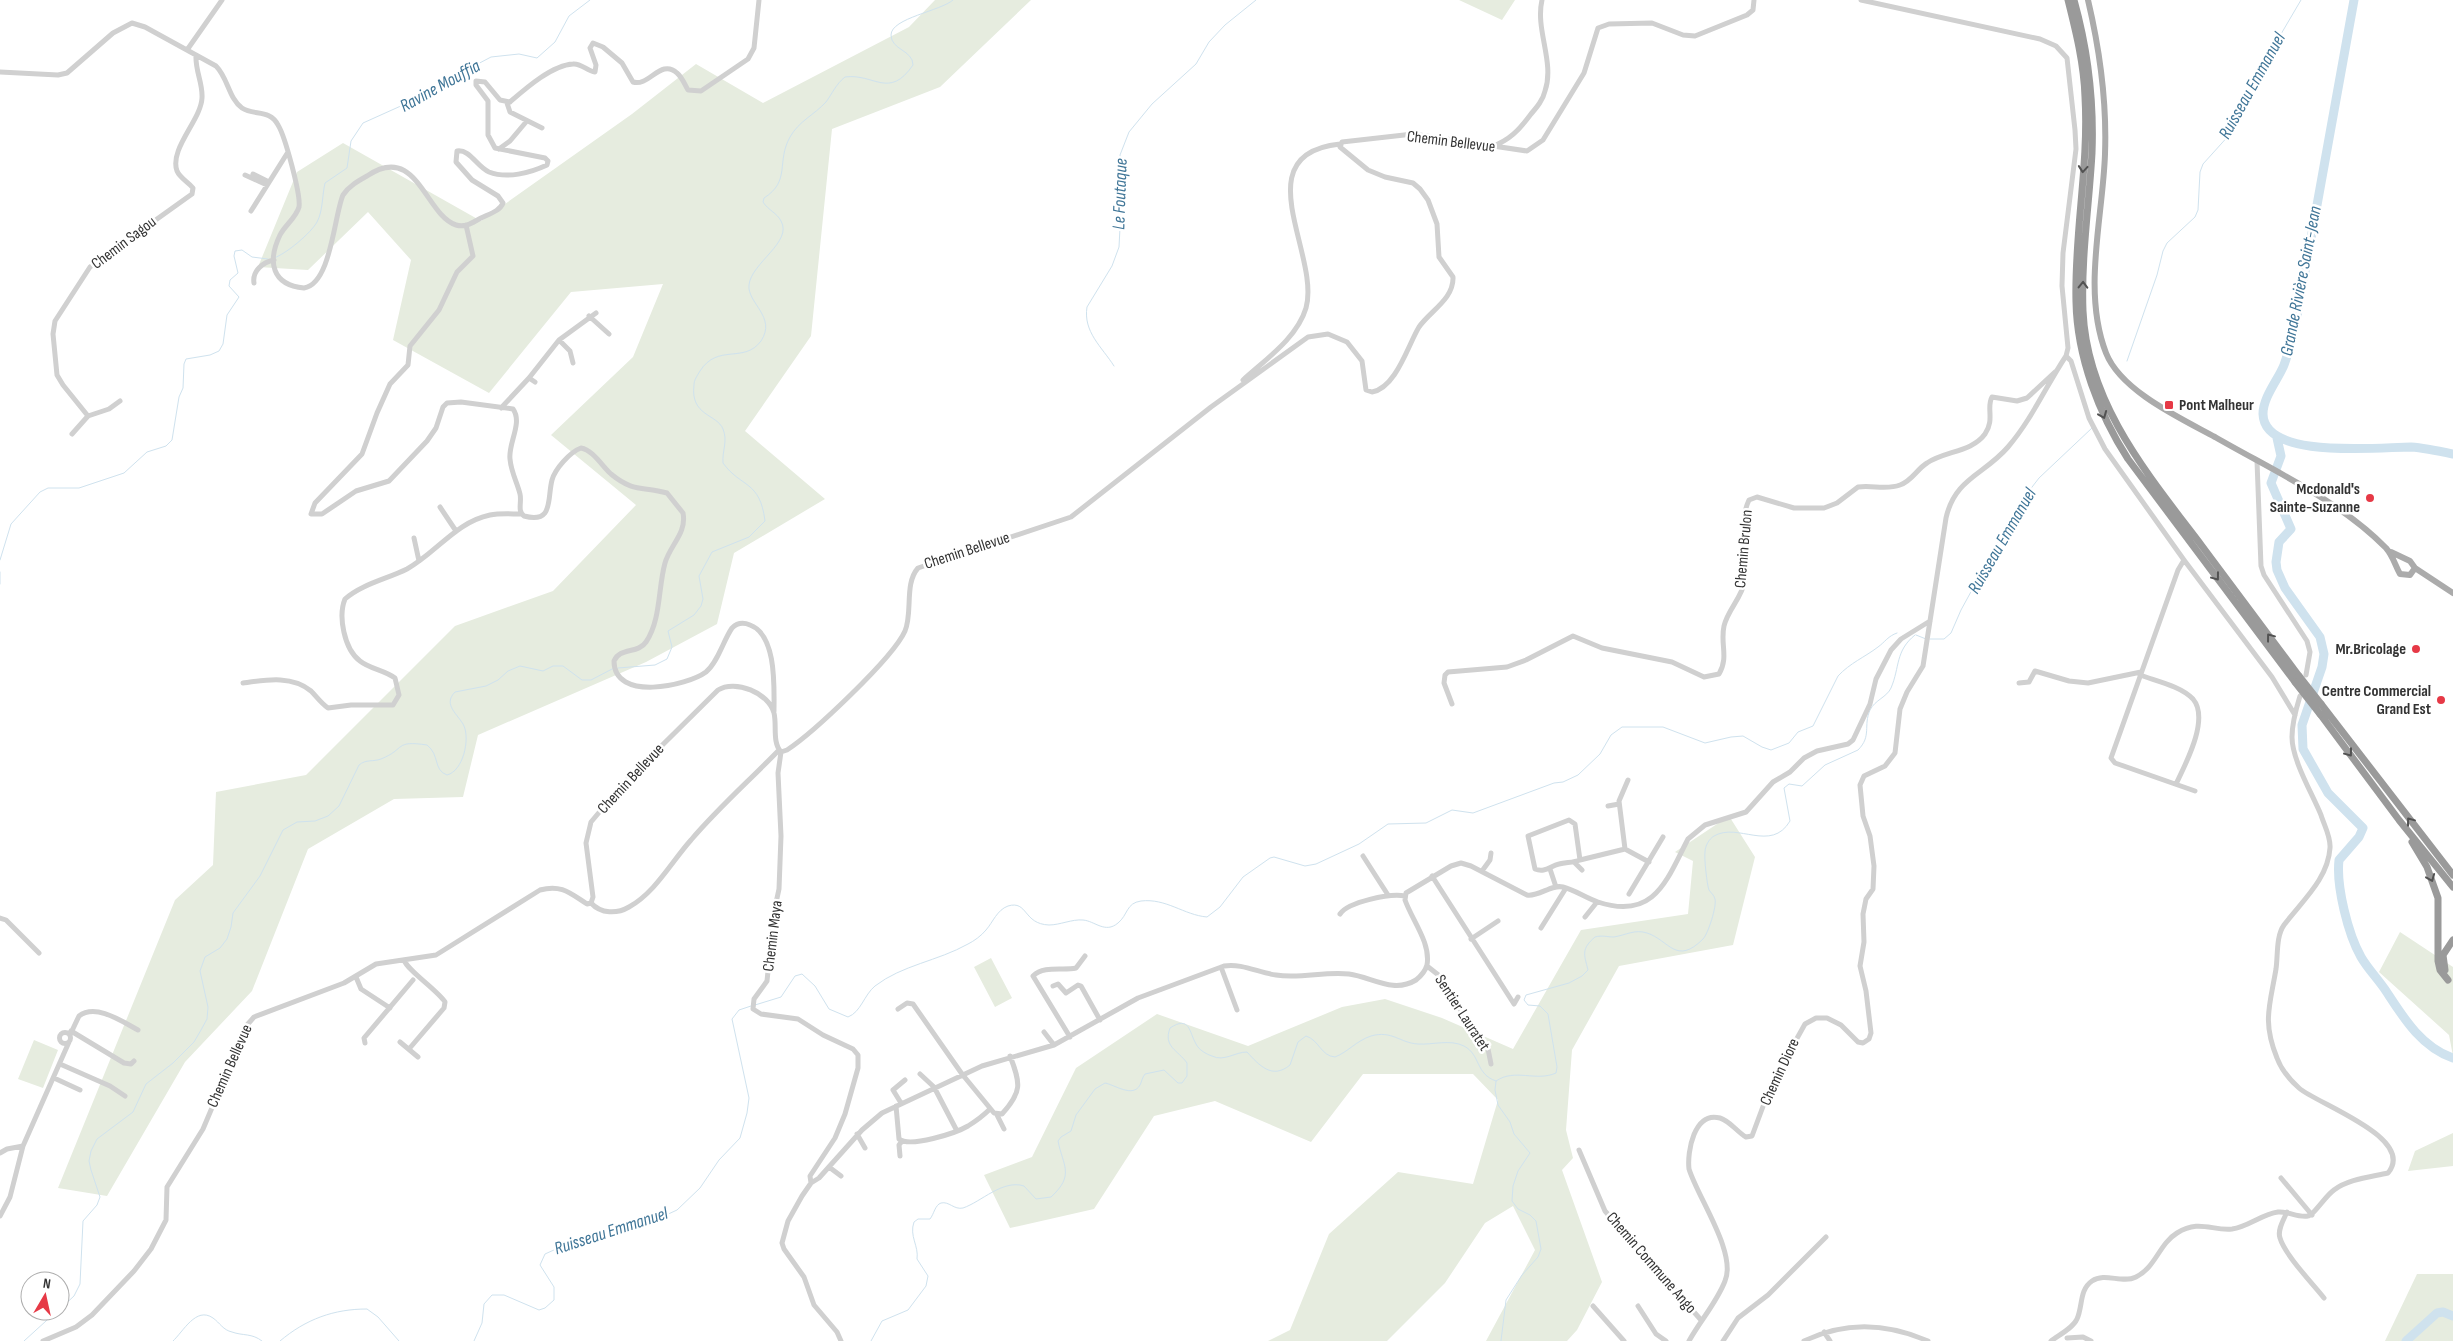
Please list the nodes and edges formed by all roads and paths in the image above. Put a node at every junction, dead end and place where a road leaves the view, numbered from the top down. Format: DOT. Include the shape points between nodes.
graph roads {
  1 [pos="222,0"];
  2 [pos="759,0"];
  3 [pos="1542,0"];
  4 [pos="1754,0"];
  5 [pos="1861,0"];
  6 [pos="2068,0"];
  7 [pos="2074,0"];
  8 [pos="2088,0"];
  9 [pos="187,50"];
  10 [pos="196,55"];
  11 [pos="0,72"];
  12 [pos="507,103"];
  13 [pos="526,122"];
  14 [pos="542,128"];
  15 [pos="1340,144"];
  16 [pos="1490,147"];
  17 [pos="499,149"];
  18 [pos="288,152"];
  19 [pos="253,174"];
  20 [pos="245,175"];
  21 [pos="268,183"];
  22 [pos="251,212"];
  23 [pos="466,226"];
  24 [pos="274,260"];
  25 [pos="254,283"];
  26 [pos="596,313"];
  27 [pos="589,316"];
  28 [pos="609,334"];
  29 [pos="558,340"];
  30 [pos="2066,356"];
  31 [pos="573,363"];
  32 [pos="2056,372"];
  33 [pos="529,378"];
  34 [pos="535,382"];
  35 [pos="1224,397"];
  36 [pos="120,401"];
  37 [pos="501,408"];
  38 [pos="88,416"];
  39 [pos="72,434"];
  40 [pos="2257,461"];
  41 [pos="440,507"];
  42 [pos="521,514"];
  43 [pos="456,531"];
  44 [pos="414,538"];
  45 [pos="2386,548"];
  46 [pos="2184,560"];
  47 [pos="2404,560"];
  48 [pos="419,561"];
  49 [pos="2398,568"];
  50 [pos="2415,568"];
  51 [pos="2410,575"];
  52 [pos="2432,580"];
  53 [pos="2453,593"];
  54 [pos="1930,621"];
  55 [pos="2141,673"];
  56 [pos="2300,678"];
  57 [pos="243,683"];
  58 [pos="2019,683"];
  59 [pos="2300,696"];
  60 [pos="1452,704"];
  61 [pos="774,712"];
  62 [pos="2295,715"];
  63 [pos="780,751"];
  64 [pos="1628,780"];
  65 [pos="2176,784"];
  66 [pos="2195,791"];
  67 [pos="1619,804"];
  68 [pos="1608,806"];
  69 [pos="2399,820"];
  70 [pos="1663,837"];
  71 [pos="1625,849"];
  72 [pos="1491,853"];
  73 [pos="1363,856"];
  74 [pos="1580,860"];
  75 [pos="1574,862"];
  76 [pos="1649,862"];
  77 [pos="1550,869"];
  78 [pos="1582,870"];
  79 [pos="1482,871"];
  80 [pos="1537,871"];
  81 [pos="1531,874"];
  82 [pos="2453,874"];
  83 [pos="1432,876"];
  84 [pos="1556,887"];
  85 [pos="2453,887"];
  86 [pos="1566,888"];
  87 [pos="1629,894"];
  88 [pos="1388,895"];
  89 [pos="1405,896"];
  90 [pos="1597,902"];
  91 [pos="590,904"];
  92 [pos="1340,914"];
  93 [pos="1585,917"];
  94 [pos="0,918"];
  95 [pos="1498,921"];
  96 [pos="1541,928"];
  97 [pos="1471,939"];
  98 [pos="2453,940"];
  99 [pos="39,954"];
  100 [pos="1084,956"];
  101 [pos="404,960"];
  102 [pos="1427,966"];
  103 [pos="1221,967"];
  104 [pos="356,978"];
  105 [pos="412,980"];
  106 [pos="2451,981"];
  107 [pos="1053,986"];
  108 [pos="1518,997"];
  109 [pos="390,1008"];
  110 [pos="898,1009"];
  111 [pos="1237,1010"];
  112 [pos="1100,1020"];
  113 [pos="138,1030"];
  114 [pos="1044,1032"];
  115 [pos="70,1033"];
  116 [pos="1070,1037"];
  117 [pos="60,1041"];
  118 [pos="69,1042"];
  119 [pos="400,1042"];
  120 [pos="365,1043"];
  121 [pos="1054,1045"];
  122 [pos="409,1049"];
  123 [pos="1010,1056"];
  124 [pos="418,1057"];
  125 [pos="61,1061"];
  126 [pos="134,1061"];
  127 [pos="1491,1064"];
  128 [pos="920,1074"];
  129 [pos="962,1074"];
  130 [pos="54,1078"];
  131 [pos="905,1080"];
  132 [pos="934,1087"];
  133 [pos="80,1090"];
  134 [pos="125,1096"];
  135 [pos="901,1104"];
  136 [pos="896,1106"];
  137 [pos="990,1109"];
  138 [pos="997,1115"];
  139 [pos="1004,1129"];
  140 [pos="957,1131"];
  141 [pos="857,1134"];
  142 [pos="902,1141"];
  143 [pos="24,1146"];
  144 [pos="864,1148"];
  145 [pos="1579,1150"];
  146 [pos="0,1153"];
  147 [pos="900,1156"];
  148 [pos="829,1167"];
  149 [pos="841,1176"];
  150 [pos="2281,1178"];
  151 [pos="811,1183"];
  152 [pos="2287,1212"];
  153 [pos="2312,1215"];
  154 [pos="0,1216"];
  155 [pos="1826,1237"];
  156 [pos="2324,1298"];
  157 [pos="1592,1306"];
  158 [pos="1638,1306"];
  159 [pos="1701,1320"];
  160 [pos="2072,1325"];
  161 [pos="1824,1332"];
  162 [pos="2066,1339"];
  163 [pos="43,1341"];
  164 [pos="841,1341"];
  165 [pos="1624,1341"];
  166 [pos="1666,1341"];
  167 [pos="1689,1341"];
  168 [pos="1723,1341"];
  169 [pos="1804,1341"];
  170 [pos="1830,1341"];
  171 [pos="1928,1341"];
  172 [pos="2052,1341"];
  173 [pos="2091,1341"];
  1 -- 9 [label="street"];
  2 -- 12 [label="street" via="752,54 701,91 688,90 678,73 668,68 641,83 633,82 622,63 603,47 592,43 590,50 596,65 595,72 576,64 563,66 531,83"];
  3 -- 16 [label="street" via="1540,21 1547,76 1545,92 1514,136"];
  4 -- 16 [label="street, Chemin Bellevue" via="1753,10 1747,15 1695,36 1683,35 1652,23 1602,26 1594,35 1584,73 1538,144 1524,152"];
  5 -- 30 [label="street" via="2040,39 2056,46 2067,58 2076,149 2063,253 2062,286 2069,341"];
  6 -- 56 [label="highway, one-way" via="2085,97 2086,138 2076,252 2076,304 2082,348 2096,396 2105,420 2128,459"];
  56 -- 7 [label="highway, one-way" via="2142,467 2118,427 2097,379 2083,311 2092,99 2089,68"];
  8 -- 40 [label="main road" via="2101,60 2106,117 2096,273 2102,342 2116,369 2140,392"];
  9 -- 10 [label="street"];
  9 -- 11 [label="street" via="132,23 112,33 67,73"];
  10 -- 18 [label="street" via="219,69 239,106 264,113 275,120"];
  10 -- 38 [label="street, Chemin Sagou" via="201,106 176,160 178,173 193,188 192,194 90,268 55,321 57,375"];
  12 -- 13 [label="street" via="510,112"];
  12 -- 17 [label="street" via="500,100 485,82 476,81 488,101 490,140"];
  13 -- 14 [label="street"];
  13 -- 17 [label="street"];
  15 -- 16 [label="street, Chemin Bellevue" via="1350,140 1413,134"];
  15 -- 35 [label="street" via="1330,145 1304,159 1296,166 1290,180 1290,198 1307,288 1302,320 1284,342"];
  15 -- 35 [label="street, Chemin Bellevue" via="1343,151 1368,170 1413,183 1425,194 1436,224 1439,257 1453,277 1451,292 1419,327 1399,368 1376,392 1366,388 1364,366 1352,348 1340,338 1322,334 1300,342"];
  17 -- 23 [label="street" via="545,158 548,163 514,175 501,175 488,172 467,153 457,151 456,162 472,180 498,196 503,203"];
  18 -- 21 [label="street"];
  18 -- 24 [label="street" via="299,205 281,234"];
  19 -- 21 [label="street"];
  20 -- 21 [label="street"];
  21 -- 22 [label="street"];
  23 -- 24 [label="street" via="448,220 414,177 397,169 380,169 349,187 342,195 327,262 311,286 299,288 282,282 276,273"];
  23 -- 37 [label="street" via="473,256 457,272 439,310 410,346 408,365 390,384 362,454 320,497 312,507 312,514 322,514 356,492 389,481 427,441 446,404 456,402"];
  24 -- 25 [label="street" via="259,268"];
  26 -- 27 [label="street"];
  27 -- 28 [label="street"];
  27 -- 29 [label="street"];
  29 -- 31 [label="street" via="570,351"];
  29 -- 33 [label="street"];
  30 -- 32 [label="street"];
  30 -- 46 [label="street" via="2071,361 2089,418 2104,449"];
  32 -- 54 [label="street, Chemin Diore" via="2041,401 2008,446 1965,482 1951,501"];
  32 -- 60 [label="street, Chemin Brulon" via="2027,398 2017,401 1992,397 1991,422 1984,436 1964,449 1927,463 1901,485 1858,487 1837,503 1824,508 1794,508 1757,497 1749,500 1743,533 1744,585 1724,624 1722,638 1726,655 1725,665 1719,674 1704,677 1672,662 1602,648 1573,636 1508,667 1448,672 1444,683"];
  33 -- 34 [label="street"];
  33 -- 37 [label="street"];
  35 -- 63 [label="street, Chemin Bellevue" via="1071,517 918,568 912,580 907,624 892,651 806,735 792,747"];
  36 -- 38 [label="street" via="109,409"];
  37 -- 42 [label="street" via="513,409 517,417 510,455 520,493"];
  38 -- 39 [label="street"];
  40 -- 45 [label="main road" via="2337,510"];
  40 -- 56 [label="street" via="2261,566 2264,576 2307,642 2310,652"];
  41 -- 43 [label="street"];
  42 -- 43 [label="street" via="492,514"];
  42 -- 61 [label="street" via="534,517 546,512 550,505 553,477 571,454 581,448 626,484 669,495 683,513 684,525 665,562 650,635 641,647 618,655 614,668 623,681 638,688 690,679 708,670 735,625 752,625 765,637 769,650"];
  43 -- 48 [label="street"];
  44 -- 48 [label="street"];
  45 -- 47 [label="main road"];
  45 -- 49 [label="main road"];
  46 -- 55 [label="street"];
  46 -- 62 [label="street" via="2272,677"];
  47 -- 49 [label="main road"];
  47 -- 50 [label="main road" via="2410,561"];
  48 -- 57 [label="street" via="350,595 343,605 345,635 356,657 390,675 398,683 400,695 394,705 328,708 310,690 292,682 275,679"];
  49 -- 51 [label="main road" via="2403,576"];
  50 -- 51 [label="main road"];
  50 -- 52 [label="main road"];
  51 -- 52 [label="main road"];
  52 -- 53 [label="main road"];
  54 -- 90 [label="street" via="1901,639 1891,650 1876,679 1870,704 1848,744 1817,751 1804,758 1790,772 1772,782 1746,812 1712,822 1694,833 1663,886 1650,900 1623,906"];
  54 -- 159 [label="street, Chemin Diore" via="1924,666 1900,709 1895,753 1885,766 1864,776 1860,785 1874,866 1873,889 1866,899 1863,914 1864,942 1860,966 1870,1037 1866,1042 1858,1042 1837,1022 1822,1018 1812,1020 1800,1030 1772,1085 1752,1136 1746,1137 1719,1118 1707,1120 1695,1132 1689,1151 1689,1169 1724,1250 1728,1270 1722,1288"];
  55 -- 58 [label="street" via="2088,683 2036,671 2030,682"];
  55 -- 65 [label="street" via="2190,696 2197,707 2197,728 2191,753"];
  55 -- 65 [label="street" via="2111,761"];
  56 -- 69 [label="highway, one-way, bridge" via="2320,714"];
  82 -- 56 [label="highway, one-way, bridge"];
  59 -- 62 [label="street"];
  61 -- 63 [label="street"];
  61 -- 91 [label="street, Chemin Bellevue" via="767,702 748,689 722,688 624,784 591,822 586,833 593,897"];
  62 -- 153 [label="street" via="2294,750 2312,790 2330,846 2324,870 2308,898 2280,931 2267,1010 2268,1027 2284,1072 2299,1088 2378,1134 2389,1146 2393,1161 2388,1173 2333,1190 2321,1200"];
  63 -- 91 [label="street" via="692,838 637,902 615,912"];
  63 -- 151 [label="street, Chemin Maya" via="780,882 767,982 753,1006 761,1014 798,1019 818,1033 853,1049 858,1055 858,1068 845,1114 835,1138 810,1176"];
  64 -- 67 [label="street"];
  65 -- 66 [label="street"];
  67 -- 68 [label="street"];
  67 -- 71 [label="street"];
  69 -- 85 [label="highway"];
  69 -- 106 [label="highway, one-way" via="2434,883 2438,898 2438,961 2440,970"];
  70 -- 76 [label="street"];
  71 -- 74 [label="street"];
  71 -- 76 [label="street"];
  72 -- 79 [label="street"];
  73 -- 88 [label="street"];
  74 -- 75 [label="street"];
  74 -- 80 [label="street" via="1575,824 1566,821 1528,836 1533,867"];
  75 -- 77 [label="street" via="1558,864"];
  75 -- 78 [label="street"];
  76 -- 87 [label="street"];
  77 -- 80 [label="street"];
  77 -- 84 [label="street"];
  79 -- 83 [label="street" via="1461,863"];
  79 -- 84 [label="street" via="1527,895 1533,896"];
  80 -- 81 [label="street"];
  83 -- 89 [label="street"];
  83 -- 97 [label="street"];
  84 -- 86 [label="street"];
  86 -- 90 [label="street"];
  86 -- 96 [label="street"];
  88 -- 89 [label="street"];
  88 -- 92 [label="street" via="1371,898"];
  89 -- 102 [label="street" via="1424,944"];
  90 -- 93 [label="street"];
  91 -- 101 [label="street, Chemin Bellevue" via="564,889 540,890 436,954"];
  94 -- 99 [label="street" via="6,920"];
  95 -- 97 [label="street"];
  97 -- 108 [label="street" via="1514,1004"];
  98 -- 106 [label="highway" via="2443,955"];
  100 -- 116 [label="street" via="1076,968 1058,968 1033,976"];
  101 -- 104 [label="street, Chemin Bellevue" via="376,964"];
  101 -- 122 [label="street" via="405,965 445,1002 444,1008"];
  102 -- 103 [label="street" via="1421,977 1398,986 1348,974 1284,976 1233,965"];
  102 -- 127 [label="street, Sentier Lauratet" via="1441,977 1471,1028 1488,1049"];
  103 -- 111 [label="street"];
  103 -- 112 [label="street" via="1138,998"];
  104 -- 109 [label="street" via="361,989"];
  104 -- 163 [label="street, Chemin Bellevue" via="250,1020 202,1129 167,1187 166,1220 151,1249 92,1315 76,1327"];
  105 -- 109 [label="street"];
  107 -- 112 [label="street" via="1057,984 1066,993 1081,986"];
  109 -- 120 [label="street" via="364,1038"];
  110 -- 129 [label="street" via="907,1003 913,1004"];
  112 -- 116 [label="street"];
  113 -- 115 [label="street" via="95,1012 82,1014"];
  114 -- 121 [label="street"];
  115 -- 117 [label="street" via="61,1034"];
  115 -- 118 [label="street"];
  115 -- 126 [label="street" via="124,1063"];
  116 -- 121 [label="street"];
  117 -- 118 [label="street"];
  117 -- 125 [label="street" via="63,1048"];
  118 -- 125 [label="street"];
  119 -- 122 [label="street"];
  121 -- 123 [label="street"];
  122 -- 124 [label="street"];
  123 -- 129 [label="street"];
  123 -- 138 [label="street" via="1018,1093 1002,1114"];
  125 -- 130 [label="street"];
  125 -- 134 [label="street"];
  128 -- 132 [label="street"];
  129 -- 132 [label="street"];
  129 -- 137 [label="street"];
  130 -- 133 [label="street"];
  130 -- 143 [label="street"];
  131 -- 135 [label="street" via="893,1090"];
  132 -- 135 [label="street"];
  132 -- 140 [label="street"];
  135 -- 136 [label="street"];
  136 -- 141 [label="street" via="873,1119"];
  136 -- 142 [label="street"];
  137 -- 138 [label="street"];
  137 -- 140 [label="street"];
  138 -- 139 [label="street"];
  140 -- 142 [label="street" via="908,1143"];
  141 -- 144 [label="street"];
  141 -- 148 [label="street"];
  142 -- 147 [label="street"];
  143 -- 146 [label="street"];
  143 -- 154 [label="street" via="10,1197"];
  145 -- 159 [label="street, Chemin Commune Ango" via="1605,1211"];
  148 -- 149 [label="street"];
  148 -- 151 [label="street"];
  150 -- 153 [label="street"];
  151 -- 164 [label="street" via="788,1221 782,1242 804,1277 814,1305"];
  152 -- 153 [label="street"];
  152 -- 156 [label="street" via="2280,1238 2305,1277"];
  152 -- 160 [label="street" via="2272,1213 2232,1229 2204,1225 2181,1230 2169,1239 2155,1261 2138,1276 2099,1278 2091,1282 2084,1291 2078,1317"];
  155 -- 168 [label="street" via="1768,1295 1738,1318"];
  157 -- 165 [label="street"];
  158 -- 166 [label="street" via="1656,1334"];
  159 -- 167 [label="street, Chemin Diore"];
  160 -- 162 [label="street"];
  160 -- 172 [label="street"];
  161 -- 169 [label="street"];
  161 -- 170 [label="street"];
  161 -- 171 [label="street" via="1845,1327 1874,1327"];
  162 -- 173 [label="street" via="2083,1337"];
}
